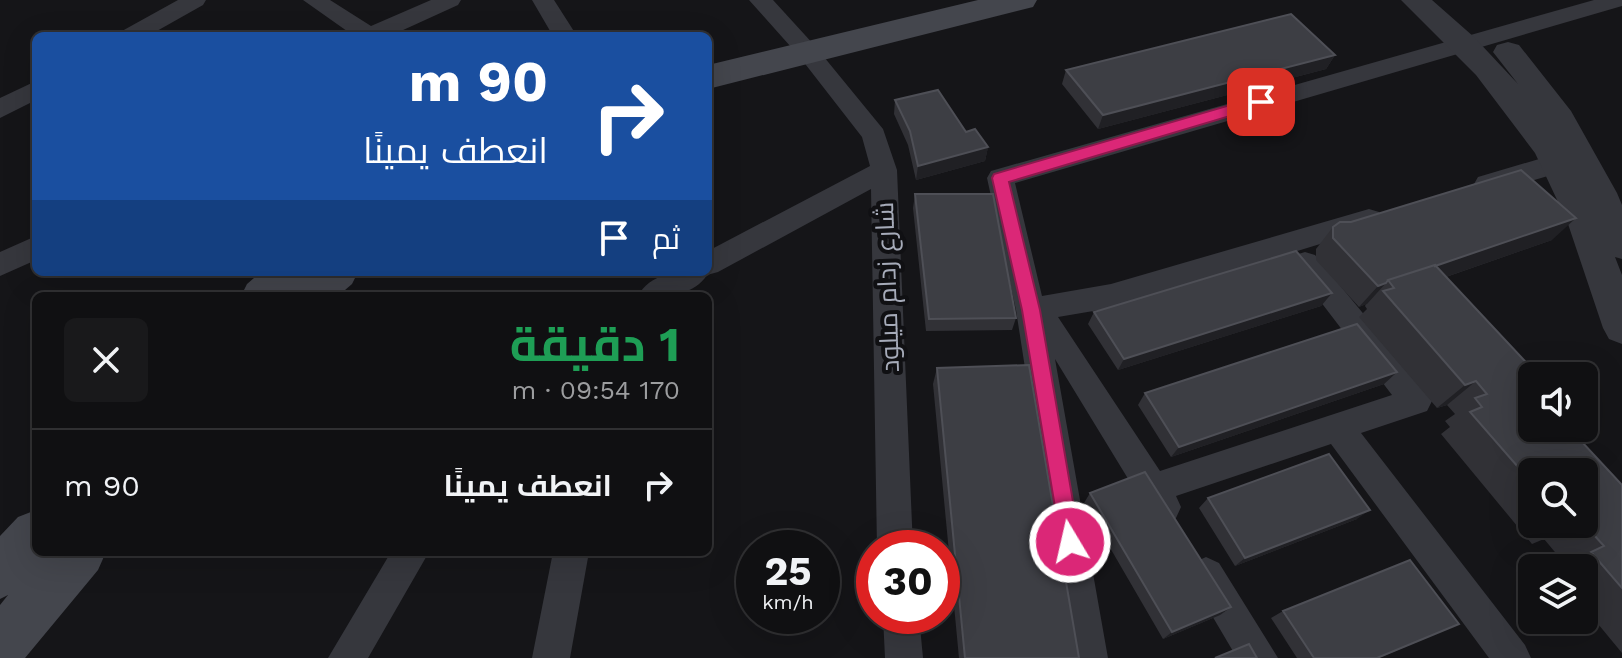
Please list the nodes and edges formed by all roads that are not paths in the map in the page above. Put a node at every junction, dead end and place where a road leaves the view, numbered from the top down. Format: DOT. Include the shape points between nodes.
graph roads {
  1 [pos="195,0"];
  2 [pos="314,0"];
  3 [pos="450,0"];
  4 [pos="543,0"];
  5 [pos="760,0"];
  6 [pos="927,0"];
  7 [pos="1021,0"];
  8 [pos="1415,0"];
  9 [pos="1448,0"];
  10 [pos="1619,0"];
  11 [pos="137,32"];
  12 [pos="364,32"];
  13 [pos="379,32"];
  14 [pos="563,32"];
  15 [pos="1478,38"];
  16 [pos="798,42"];
  17 [pos="712,51"];
  18 [pos="712,75"];
  19 [pos="32,91"];
  20 [pos="0,109"];
  21 [pos="1556,164"];
  22 [pos="884,170"];
  23 [pos="1466,190"];
  24 [pos="1391,212"];
  25 [pos="1289,243"];
  26 [pos="1622,245"];
  27 [pos="32,249"];
  28 [pos="712,262"];
  29 [pos="0,265"];
  30 [pos="286,276"];
  31 [pos="332,276"];
  32 [pos="687,276"];
  33 [pos="267,292"];
  34 [pos="314,292"];
  35 [pos="660,292"];
  36 [pos="1031,310"];
  37 [pos="1622,328"];
  38 [pos="1337,427"];
  39 [pos="1152,489"];
  40 [pos="894,530"];
  41 [pos="32,538"];
  42 [pos="77,556"];
  43 [pos="409,556"];
  44 [pos="570,556"];
  45 [pos="0,573"];
  46 [pos="902,634"];
  47 [pos="0,646"];
  48 [pos="347,658"];
  49 [pos="551,658"];
  50 [pos="904,658"];
  51 [pos="1089,658"];
  52 [pos="1259,658"];
  53 [pos="1512,658"];
  1 -- 11 [label="street"];
  2 -- 12 [label="street"];
  3 -- 13 [label="street"];
  4 -- 14 [label="street"];
  5 -- 16 [label="street, شارع زدام ميلود"];
  6 -- 16 [label="main road"];
  7 -- 16 [label="main road"];
  8 -- 15 [label="street"];
  9 -- 15 [label="street"];
  10 -- 15 [label="street"];
  15 -- 21 [label="street"];
  15 -- 26 [label="street" via="1521,65 1560,119 1596,181"];
  15 -- 36 [label="street" via="1000,178"];
  16 -- 17 [label="main road"];
  16 -- 18 [label="main road"];
  16 -- 22 [label="street, شارع زدام ميلود" via="874,135"];
  19 -- 20 [label="street"];
  21 -- 23 [label="street"];
  21 -- 37 [label="street" via="1578,205"];
  22 -- 28 [label="street"];
  22 -- 40 [label="street, شارع زدام ميلود"];
  24 -- 25 [label="street"];
  25 -- 36 [label="street" via="1111,296"];
  25 -- 38 [label="street" via="1416,401"];
  27 -- 29 [label="street"];
  30 -- 33 [label="main road"];
  31 -- 34 [label="main road"];
  32 -- 35 [label="street"];
  36 -- 39 [label="street" via="1054,332"];
  36 -- 51 [label="street"];
  38 -- 39 [label="street"];
  38 -- 53 [label="street"];
  39 -- 52 [label="street"];
  41 -- 45 [label="main road"];
  42 -- 47 [label="main road"];
  43 -- 48 [label="street"];
  44 -- 49 [label="street"];
  46 -- 50 [label="street"];
}
